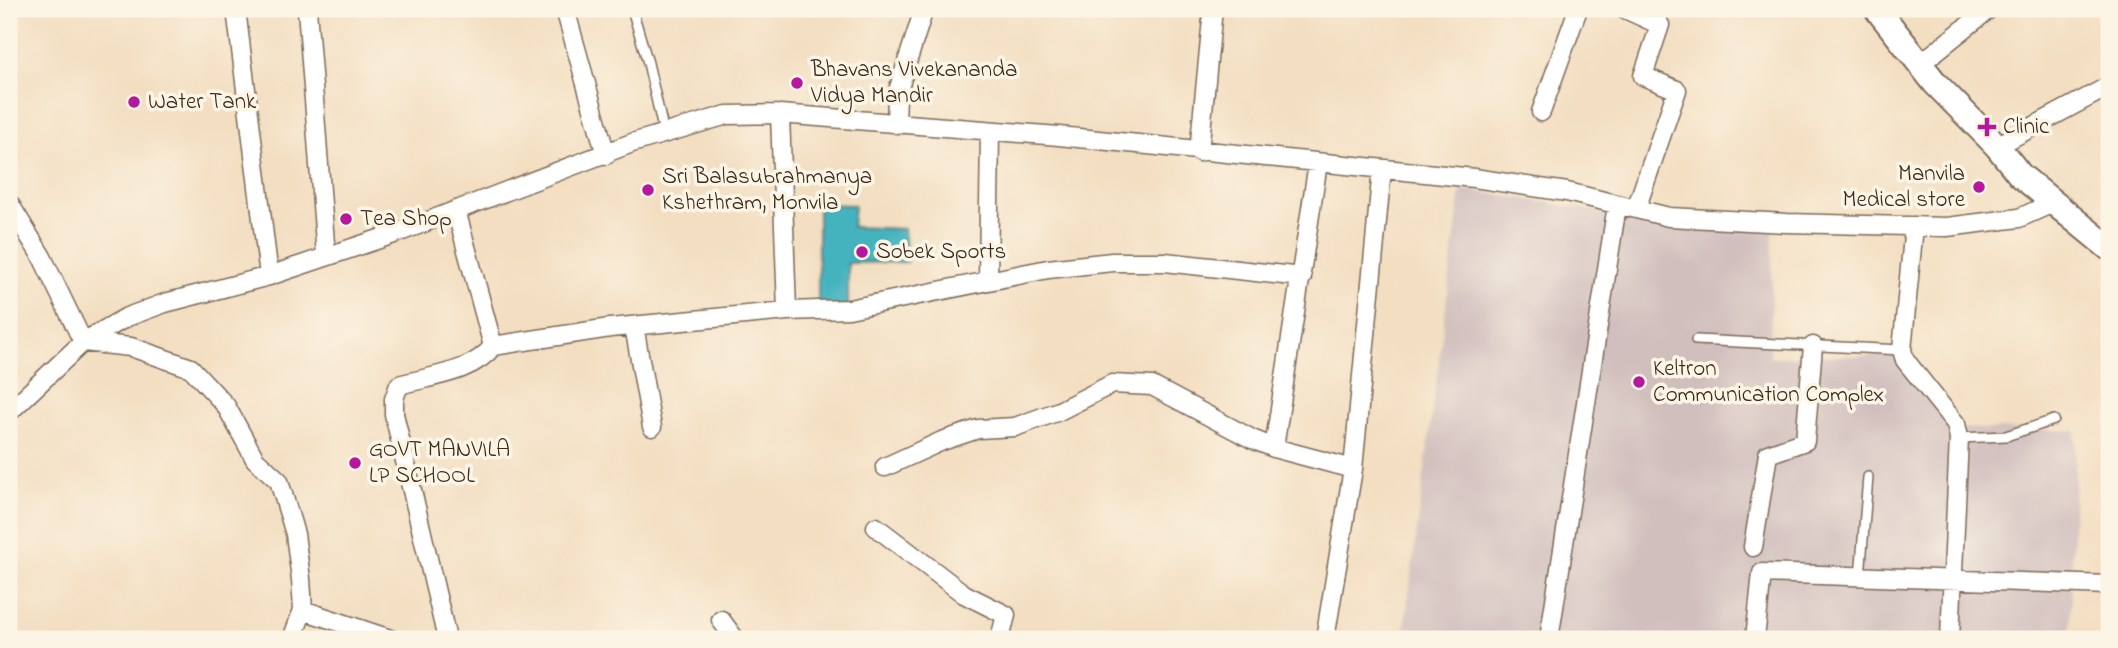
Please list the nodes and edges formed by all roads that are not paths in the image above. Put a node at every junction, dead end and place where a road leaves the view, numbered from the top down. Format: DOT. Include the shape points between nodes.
graph roads {
  1 [pos="236,9"];
  2 [pos="306,9"];
  3 [pos="565,9"];
  4 [pos="632,9"];
  5 [pos="924,9"];
  6 [pos="1213,9"];
  7 [pos="1578,9"];
  8 [pos="1625,9"];
  9 [pos="1877,9"];
  10 [pos="1989,9"];
  11 [pos="1920,64"];
  12 [pos="2109,86"];
  13 [pos="1541,112"];
  14 [pos="780,114"];
  15 [pos="896,124"];
  16 [pos="990,132"];
  17 [pos="664,133"];
  18 [pos="1997,146"];
  19 [pos="1199,152"];
  20 [pos="606,155"];
  21 [pos="1318,163"];
  22 [pos="1382,169"];
  23 [pos="9,203"];
  24 [pos="2053,203"];
  25 [pos="1617,205"];
  26 [pos="1636,209"];
  27 [pos="456,210"];
  28 [pos="1914,226"];
  29 [pos="2109,248"];
  30 [pos="326,256"];
  31 [pos="269,276"];
  32 [pos="1302,277"];
  33 [pos="988,281"];
  34 [pos="787,312"];
  35 [pos="634,326"];
  36 [pos="1696,340"];
  37 [pos="83,342"];
  38 [pos="493,346"];
  39 [pos="1813,346"];
  40 [pos="1902,350"];
  41 [pos="9,411"];
  42 [pos="2054,420"];
  43 [pos="652,427"];
  44 [pos="1959,438"];
  45 [pos="1275,448"];
  46 [pos="886,467"];
  47 [pos="1353,469"];
  48 [pos="1868,477"];
  49 [pos="877,527"];
  50 [pos="1753,547"];
  51 [pos="1860,576"];
  52 [pos="1952,580"];
  53 [pos="2109,585"];
  54 [pos="303,610"];
  55 [pos="721,620"];
  56 [pos="292,639"];
  57 [pos="390,639"];
  58 [pos="447,639"];
  59 [pos="735,639"];
  60 [pos="1000,639"];
  61 [pos="1325,639"];
  62 [pos="1549,639"];
  63 [pos="1755,639"];
  64 [pos="1950,639"];
  1 -- 31 [label="street"];
  2 -- 30 [label="street"];
  3 -- 20 [label="street"];
  4 -- 17 [label="lane"];
  5 -- 15 [label="street" via="897,94"];
  6 -- 19 [label="street"];
  7 -- 13 [label="street"];
  8 -- 26 [label="street" via="1660,25 1643,76 1678,90"];
  9 -- 11 [label="main road"];
  10 -- 11 [label="street"];
  11 -- 18 [label="main road"];
  12 -- 18 [label="street"];
  14 -- 15 [label="street"];
  14 -- 17 [label="street" via="727,114"];
  14 -- 34 [label="street"];
  15 -- 16 [label="street"];
  16 -- 19 [label="street"];
  16 -- 33 [label="street"];
  17 -- 20 [label="street"];
  18 -- 24 [label="main road" via="2020,175"];
  19 -- 21 [label="street"];
  20 -- 27 [label="street"];
  21 -- 22 [label="street"];
  21 -- 32 [label="street"];
  22 -- 25 [label="street" via="1532,186"];
  22 -- 47 [label="street"];
  23 -- 37 [label="street" via="42,257"];
  24 -- 28 [label="street" via="2019,218 1988,224"];
  24 -- 29 [label="main road"];
  25 -- 26 [label="street"];
  25 -- 62 [label="street"];
  26 -- 28 [label="street" via="1669,217"];
  27 -- 30 [label="street"];
  27 -- 38 [label="street"];
  28 -- 40 [label="street"];
  30 -- 31 [label="street"];
  31 -- 37 [label="street" via="165,303 127,317"];
  32 -- 33 [label="street" via="1165,262 1112,262"];
  32 -- 45 [label="street"];
  33 -- 34 [label="street" via="849,309"];
  34 -- 35 [label="street"];
  35 -- 38 [label="street"];
  35 -- 43 [label="street"];
  36 -- 39 [label="lane"];
  37 -- 41 [label="street"];
  37 -- 54 [label="street" via="131,347 191,368 226,406 255,458 279,481 295,534"];
  38 -- 58 [label="street" via="475,364 399,385 394,399"];
  39 -- 40 [label="lane"];
  39 -- 50 [label="street" via="1805,441 1768,454"];
  40 -- 44 [label="street" via="1956,424"];
  42 -- 44 [label="lane" via="2006,436"];
  44 -- 52 [label="street"];
  45 -- 46 [label="street" via="1152,386 1112,384 1059,411 1015,427 978,429"];
  45 -- 47 [label="street"];
  47 -- 61 [label="street"];
  48 -- 51 [label="lane"];
  49 -- 60 [label="street" via="964,594 1006,615"];
  51 -- 52 [label="street"];
  51 -- 63 [label="street" via="1762,573"];
  52 -- 53 [label="street"];
  52 -- 64 [label="street"];
  54 -- 56 [label="street"];
  54 -- 57 [label="street"];
  55 -- 59 [label="street"];
}
